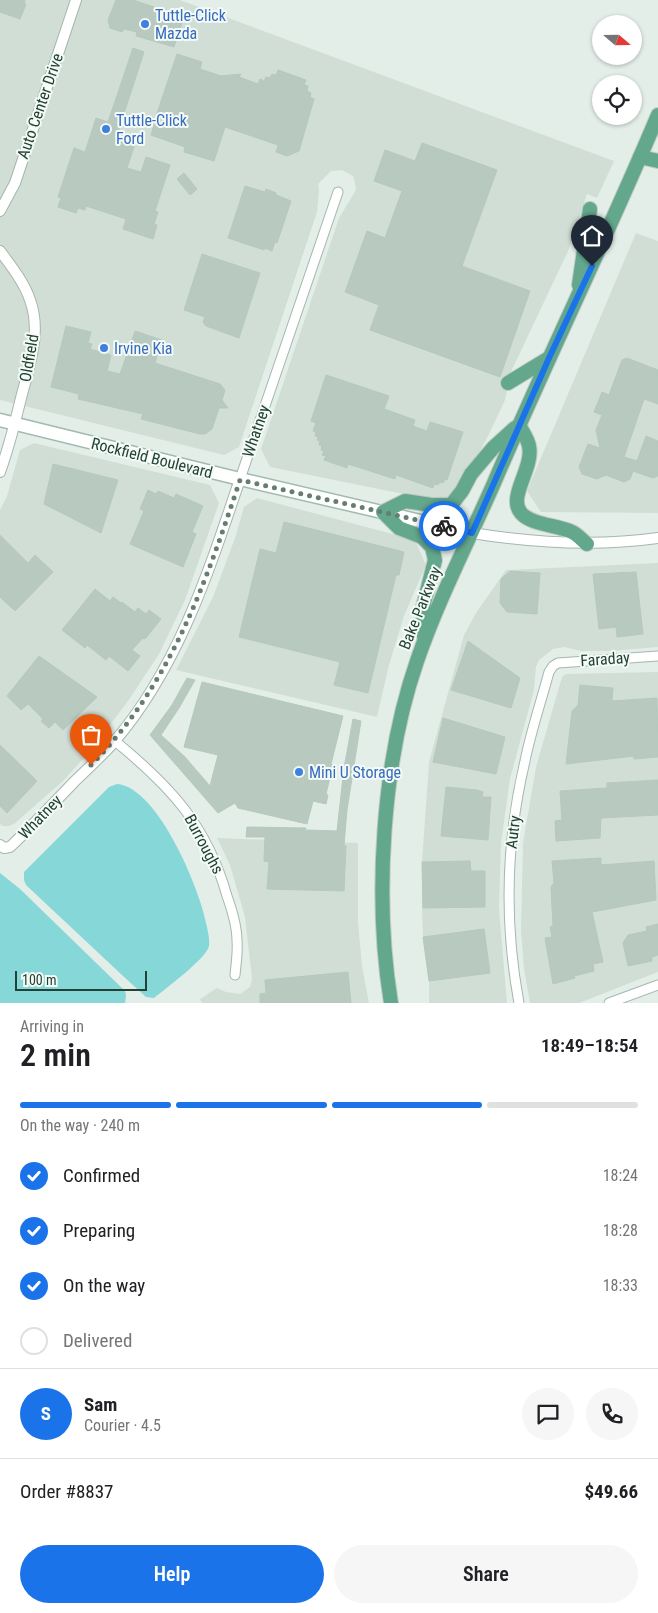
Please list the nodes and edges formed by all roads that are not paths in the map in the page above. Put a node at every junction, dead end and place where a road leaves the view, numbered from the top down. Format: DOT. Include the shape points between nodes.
graph roads {
  1 [pos="76,0"];
  2 [pos="658,115"];
  3 [pos="655,132"];
  4 [pos="640,157"];
  5 [pos="658,162"];
  6 [pos="338,192"];
  7 [pos="590,209"];
  8 [pos="0,211"];
  9 [pos="0,251"];
  10 [pos="577,300"];
  11 [pos="549,358"];
  12 [pos="508,382"];
  13 [pos="0,420"];
  14 [pos="15,424"];
  15 [pos="519,425"];
  16 [pos="0,472"];
  17 [pos="240,480"];
  18 [pos="383,512"];
  19 [pos="472,533"];
  20 [pos="658,538"];
  21 [pos="587,544"];
  22 [pos="424,641"];
  23 [pos="658,656"];
  24 [pos="553,666"];
  25 [pos="114,741"];
  26 [pos="5,846"];
  27 [pos="235,975"];
  28 [pos="658,985"];
  29 [pos="391,1003"];
  30 [pos="519,1003"];
  31 [pos="609,1003"];
  1 -- 8 [label="street, Auto Center Drive" via="14,183"];
  2 -- 3 [label="main road, Bake Parkway"];
  3 -- 4 [label="main road, Bake Parkway"];
  4 -- 5 [label="main road"];
  4 -- 10 [label="main road, Bake Parkway"];
  6 -- 17 [label="street, Whatney"];
  7 -- 10 [label="main road"];
  9 -- 14 [label="street, Oldfield" via="20,278 30,299 34,322 34,346"];
  10 -- 11 [label="main road, Bake Parkway"];
  11 -- 12 [label="main road"];
  11 -- 15 [label="main road, Bake Parkway"];
  13 -- 14 [label="main road, Rockfield Boulevard"];
  14 -- 16 [label="street, Oldfield"];
  14 -- 17 [label="main road, Rockfield Boulevard"];
  15 -- 18 [label="main road" via="493,448 451,505 405,501"];
  15 -- 19 [label="main road, Bake Parkway"];
  15 -- 21 [label="main road" via="529,446 529,464 517,494 521,514 572,532"];
  17 -- 18 [label="main road, Rockfield Boulevard"];
  17 -- 25 [label="street, Whatney" via="207,574 170,659"];
  18 -- 19 [label="main road, Rockfield Boulevard"];
  18 -- 22 [label="main road" via="399,528 422,537 432,547 435,560 423,607"];
  19 -- 21 [label="street, Rockfield Boulevard" via="529,541"];
  19 -- 22 [label="main road, Bake Parkway"];
  20 -- 21 [label="street, Rockfield Boulevard"];
  22 -- 29 [label="main road, Bake Parkway" via="399,727 387,815 383,916"];
  23 -- 24 [label="street, Faraday" via="564,662"];
  24 -- 30 [label="street, Autry" via="524,762 510,856 509,915"];
  25 -- 26 [label="street, Whatney"];
  25 -- 27 [label="street, Burroughs" via="146,767 177,799 208,846 224,884 235,926"];
  28 -- 31 [label="street"];
}
